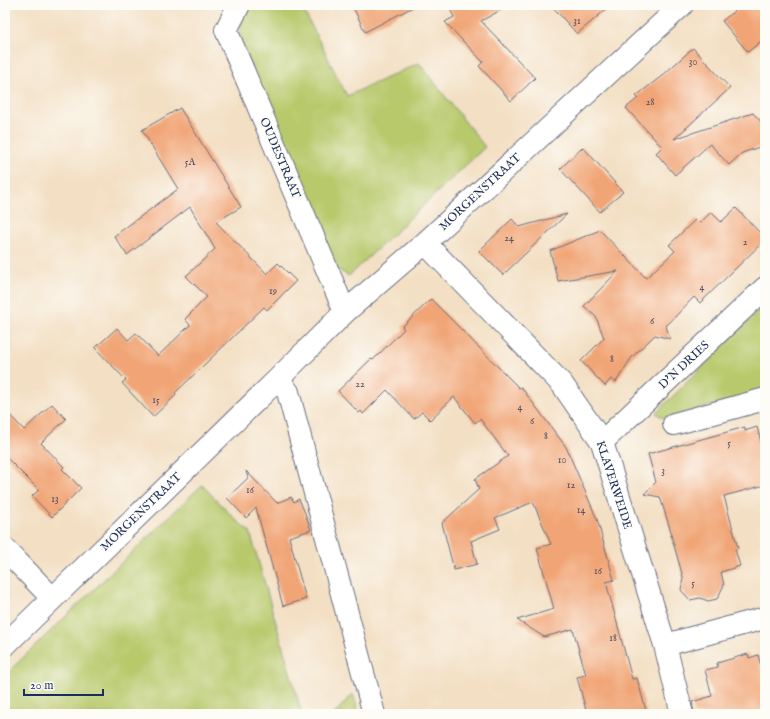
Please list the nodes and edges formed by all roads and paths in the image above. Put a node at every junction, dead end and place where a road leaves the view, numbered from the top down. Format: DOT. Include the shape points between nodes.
graph roads {
  1 [pos="239,5"];
  2 [pos="682,5"];
  3 [pos="425,243"];
  4 [pos="765,288"];
  5 [pos="344,312"];
  6 [pos="278,379"];
  7 [pos="765,399"];
  8 [pos="674,424"];
  9 [pos="602,442"];
  10 [pos="5,549"];
  11 [pos="52,598"];
  12 [pos="765,618"];
  13 [pos="5,645"];
  14 [pos="664,645"];
  15 [pos="374,714"];
  16 [pos="682,714"];
  1 -- 5 [label="street, OUDESTRAAT" via="226,30"];
  2 -- 3 [label="street, MORGENSTRAAT"];
  3 -- 5 [label="street, MORGENSTRAAT"];
  3 -- 9 [label="street, KLAVERWEIDE" via="562,384"];
  4 -- 9 [label="street, D'N DRIES"];
  5 -- 6 [label="street, MORGENSTRAAT"];
  6 -- 11 [label="street, MORGENSTRAAT"];
  6 -- 15 [label="street" via="288,392"];
  7 -- 8 [label="street"];
  9 -- 14 [label="street, KLAVERWEIDE"];
  10 -- 11 [label="street"];
  11 -- 13 [label="street, MORGENSTRAAT"];
  12 -- 14 [label="street"];
  14 -- 16 [label="street, KLAVERWEIDE"];
}
